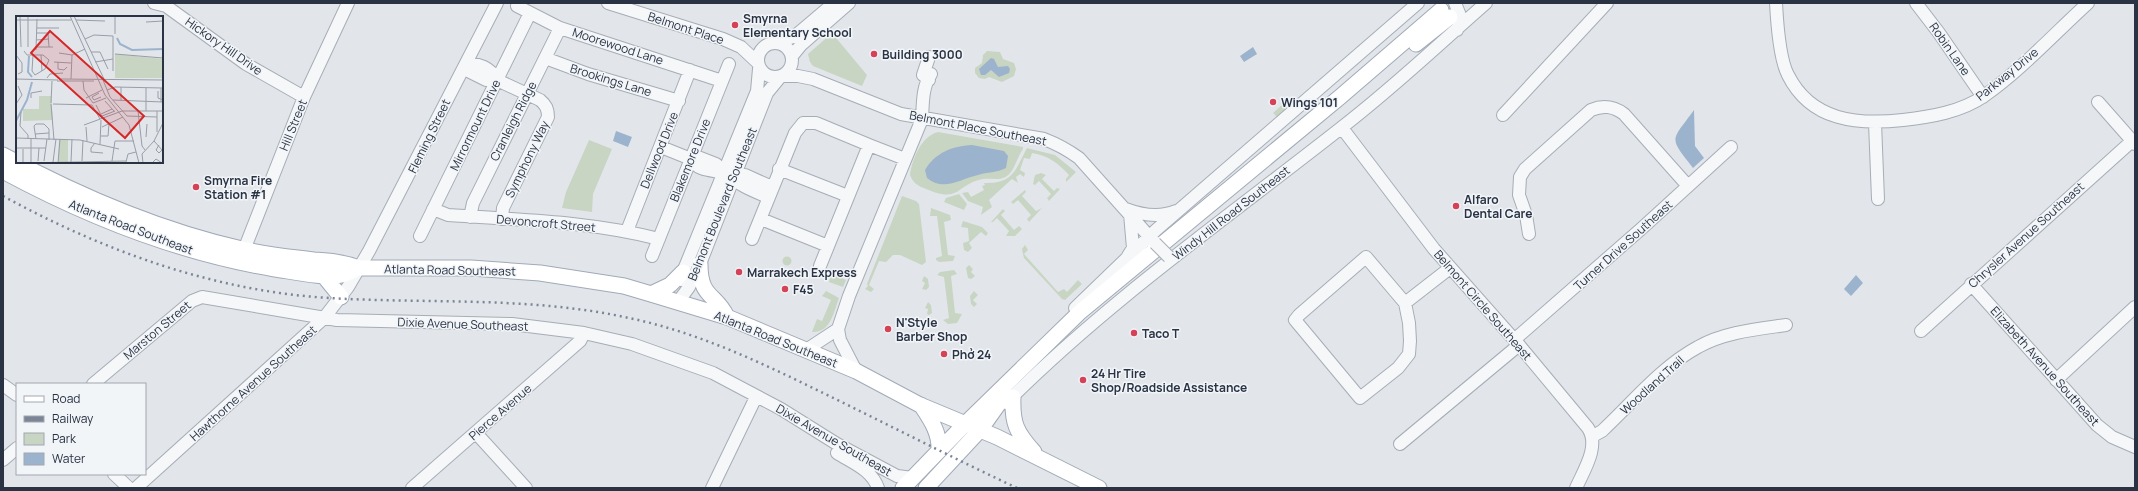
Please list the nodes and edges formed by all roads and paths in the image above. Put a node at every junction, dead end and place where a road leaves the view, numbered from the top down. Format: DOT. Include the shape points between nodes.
graph roads {
  1 [pos="348,3"];
  2 [pos="497,3"];
  3 [pos="608,3"];
  4 [pos="834,3"];
  5 [pos="849,3"];
  6 [pos="1418,3"];
  7 [pos="1486,3"];
  8 [pos="1607,3"];
  9 [pos="1776,3"];
  10 [pos="1916,3"];
  11 [pos="2088,3"];
  12 [pos="161,4"];
  13 [pos="517,6"];
  14 [pos="1449,10"];
  15 [pos="530,13"];
  16 [pos="560,28"];
  17 [pos="1457,30"];
  18 [pos="778,43"];
  19 [pos="766,45"];
  20 [pos="741,46"];
  21 [pos="792,57"];
  22 [pos="545,58"];
  23 [pos="929,58"];
  24 [pos="729,64"];
  25 [pos="466,65"];
  26 [pos="758,65"];
  27 [pos="690,70"];
  28 [pos="782,76"];
  29 [pos="814,79"];
  30 [pos="497,80"];
  31 [pos="722,81"];
  32 [pos="526,94"];
  33 [pos="304,97"];
  34 [pos="1983,97"];
  35 [pos="678,101"];
  36 [pos="2098,102"];
  37 [pos="1503,115"];
  38 [pos="922,119"];
  39 [pos="1875,123"];
  40 [pos="1342,128"];
  41 [pos="2134,143"];
  42 [pos="869,145"];
  43 [pos="661,147"];
  44 [pos="1731,147"];
  45 [pos="3,155"];
  46 [pos="691,159"];
  47 [pos="905,159"];
  48 [pos="16,162"];
  49 [pos="19,163"];
  50 [pos="779,169"];
  51 [pos="3,171"];
  52 [pos="728,175"];
  53 [pos="1688,186"];
  54 [pos="770,192"];
  55 [pos="848,196"];
  56 [pos="1878,200"];
  57 [pos="1182,208"];
  58 [pos="433,209"];
  59 [pos="1127,211"];
  60 [pos="470,217"];
  61 [pos="502,219"];
  62 [pos="761,219"];
  63 [pos="627,231"];
  64 [pos="1529,234"];
  65 [pos="420,236"];
  66 [pos="659,239"];
  67 [pos="752,239"];
  68 [pos="1153,240"];
  69 [pos="828,246"];
  70 [pos="244,250"];
  71 [pos="652,256"];
  72 [pos="1127,258"];
  73 [pos="1170,259"];
  74 [pos="700,264"];
  75 [pos="820,266"];
  76 [pos="358,268"];
  77 [pos="1450,268"];
  78 [pos="682,272"];
  79 [pos="323,275"];
  80 [pos="1971,284"];
  81 [pos="651,294"];
  82 [pos="341,297"];
  83 [pos="678,302"];
  84 [pos="1405,303"];
  85 [pos="2135,307"];
  86 [pos="727,317"];
  87 [pos="324,318"];
  88 [pos="1786,325"];
  89 [pos="838,329"];
  90 [pos="1921,331"];
  91 [pos="584,333"];
  92 [pos="1517,343"];
  93 [pos="806,350"];
  94 [pos="856,371"];
  95 [pos="2056,380"];
  96 [pos="94,383"];
  97 [pos="3,385"];
  98 [pos="16,394"];
  99 [pos="756,397"];
  100 [pos="1013,397"];
  101 [pos="920,404"];
  102 [pos="965,424"];
  103 [pos="980,430"];
  104 [pos="476,433"];
  105 [pos="1593,436"];
  106 [pos="1400,444"];
  107 [pos="2129,444"];
  108 [pos="16,449"];
  109 [pos="939,451"];
  110 [pos="1040,458"];
  111 [pos="3,460"];
  112 [pos="115,475"];
  113 [pos="939,481"];
  114 [pos="908,483"];
  115 [pos="129,488"];
  116 [pos="136,488"];
  117 [pos="412,488"];
  118 [pos="526,488"];
  119 [pos="712,488"];
  120 [pos="878,488"];
  121 [pos="926,488"];
  122 [pos="1099,488"];
  123 [pos="1576,488"];
  1 -- 33 [label="street, Hill Street"];
  2 -- 25 [label="street, Fleming Street"];
  3 -- 20 [label="street, Belmont Place"];
  4 -- 18 [label="street" via="795,36"];
  5 -- 21 [label="street" via="801,45"];
  6 -- 57 [label="street, Windy Hill Road Southeast"];
  7 -- 17 [label="street, Windy Hill Road Southeast"];
  8 -- 37 [label="street"];
  9 -- 39 [label="street, Parkway Drive" via="1787,74 1800,93 1812,105 1828,114 1856,122"];
  10 -- 34 [label="street, Robin Lane"];
  11 -- 34 [label="street, Parkway Drive"];
  12 -- 33 [label="street, Hickory Hill Drive" via="246,64"];
  13 -- 15 [label="street, Moorewood Lane"];
  14 -- 17 [label="street" via="1461,18"];
  14 -- 102 [label="main road, Windy Hill Road Southeast" via="1080,312"];
  14 -- 103 [label="main road, Windy Hill Road Southeast" via="1087,315 1019,381 993,409"];
  15 -- 16 [label="street, Moorewood Lane"];
  15 -- 30 [label="street, Mirrormount Drive"];
  16 -- 22 [label="street, Cranleigh Ridge"];
  16 -- 27 [label="street, Moorewood Lane"];
  17 -- 40 [label="street, Windy Hill Road Southeast"];
  18 -- 19 [label="street"];
  18 -- 21 [label="street" via="787,48"];
  19 -- 20 [label="street, Belmont Place"];
  19 -- 26 [label="street" via="759,52"];
  20 -- 26 [label="street, Belmont Place"];
  21 -- 28 [label="street" via="790,68"];
  21 -- 29 [label="street, Belmont Place Southeast" via="801,69"];
  22 -- 32 [label="street, Cranleigh Ridge"];
  22 -- 35 [label="street, Brookings Lane"];
  23 -- 38 [label="street" via="923,75 929,77 933,88 929,94 923,95"];
  24 -- 31 [label="street, Blakemore Drive"];
  25 -- 30 [label="street, Symphony Way" via="474,63 493,72"];
  25 -- 76 [label="street, Fleming Street"];
  26 -- 28 [label="street" via="771,77"];
  26 -- 52 [label="street, Belmont Boulevard Southeast" via="757,91"];
  27 -- 31 [label="street, Moorewood Lane"];
  27 -- 35 [label="street, Dellwood Drive"];
  28 -- 29 [label="street, Belmont Place Southeast"];
  28 -- 52 [label="street, Belmont Boulevard Southeast" via="767,93"];
  29 -- 38 [label="street, Belmont Place Southeast" via="896,112"];
  30 -- 32 [label="street, Symphony Way"];
  30 -- 58 [label="street, Mirrormount Drive"];
  31 -- 46 [label="street, Blakemore Drive"];
  32 -- 60 [label="street, Cranleigh Ridge" via="473,203"];
  32 -- 61 [label="street, Symphony Way" via="545,104 548,117 503,208"];
  33 -- 70 [label="street, Hill Street"];
  34 -- 39 [label="street, Parkway Drive" via="1961,108 1940,114"];
  35 -- 43 [label="street, Dellwood Drive"];
  36 -- 41 [label="street"];
  38 -- 47 [label="street"];
  38 -- 59 [label="street, Belmont Place Southeast" via="1052,142 1079,158"];
  39 -- 56 [label="street"];
  40 -- 73 [label="street, Windy Hill Road Southeast"];
  40 -- 77 [label="street, Belmont Circle Southeast"];
  41 -- 80 [label="street, Chrysler Avenue Southeast"];
  42 -- 47 [label="street"];
  42 -- 50 [label="street" via="816,123 803,123 794,133"];
  42 -- 55 [label="street"];
  43 -- 46 [label="street"];
  43 -- 63 [label="street, Dellwood Drive"];
  44 -- 53 [label="street, Turner Drive Southeast"];
  45 -- 48 [label="main road, Atlanta Road Southeast"];
  46 -- 52 [label="street" via="698,157 716,164"];
  46 -- 66 [label="street, Blakemore Drive"];
  47 -- 89 [label="street"];
  49 -- 70 [label="main road, Atlanta Road Southeast" via="121,211 178,232"];
  50 -- 54 [label="street"];
  50 -- 55 [label="street"];
  51 -- 79 [label="main road, Atlanta Road Southeast" via="86,211 176,246 240,263"];
  52 -- 54 [label="street" via="741,185"];
  52 -- 74 [label="street, Belmont Boulevard Southeast"];
  52 -- 78 [label="street, Belmont Boulevard Southeast"];
  53 -- 64 [label="street" via="1624,114 1618,110 1600,107 1591,110 1525,169 1518,185 1518,195 1526,215"];
  53 -- 92 [label="street, Turner Drive Southeast"];
  54 -- 62 [label="street"];
  55 -- 69 [label="street"];
  57 -- 59 [label="street" via="1167,215"];
  57 -- 68 [label="street, Windy Hill Road Southeast"];
  58 -- 60 [label="street, Devoncroft Street" via="448,215"];
  58 -- 65 [label="street, Mirrormount Drive"];
  59 -- 68 [label="street, Belmont Place Southeast"];
  59 -- 72 [label="street" via="1132,248"];
  60 -- 61 [label="street, Devoncroft Street"];
  61 -- 63 [label="street, Devoncroft Street" via="560,221"];
  62 -- 67 [label="street"];
  62 -- 69 [label="street"];
  63 -- 66 [label="street, Devoncroft Street"];
  66 -- 71 [label="street, Blakemore Drive"];
  68 -- 72 [label="street, Windy Hill Road Southeast"];
  68 -- 73 [label="street, Belmont Place Southeast, bridge"];
  69 -- 75 [label="street"];
  70 -- 76 [label="main road, Atlanta Road Southeast" via="345,262"];
  72 -- 102 [label="street, Windy Hill Road Southeast" via="1036,347"];
  73 -- 100 [label="street, Windy Hill Road Southeast" via="1055,356"];
  74 -- 83 [label="street, Belmont Boulevard Southeast" via="689,287"];
  74 -- 86 [label="main road" via="705,291 724,310"];
  76 -- 79 [label="main road, Atlanta Road Southeast" via="340,276"];
  76 -- 81 [label="main road, Atlanta Road Southeast" via="471,268 540,273 617,285"];
  76 -- 82 [label="street, Hawthorne Avenue Southeast"];
  77 -- 84 [label="street"];
  77 -- 92 [label="street, Belmont Circle Southeast"];
  78 -- 81 [label="main road" via="670,285"];
  78 -- 83 [label="street, Belmont Boulevard Southeast"];
  79 -- 82 [label="main road"];
  80 -- 90 [label="street, Chrysler Avenue Southeast"];
  80 -- 95 [label="street, Elizabeth Avenue Southeast"];
  81 -- 83 [label="main road, Atlanta Road Southeast"];
  82 -- 87 [label="street, Hawthorne Avenue Southeast"];
  83 -- 86 [label="main road, Atlanta Road Southeast"];
  84 -- 84 [label="street" via="1366,257 1296,320 1360,398 1398,368 1409,354 1409,323"];
  85 -- 95 [label="street"];
  86 -- 93 [label="main road, Atlanta Road Southeast"];
  87 -- 91 [label="street, Dixie Avenue Southeast" via="349,321 495,323"];
  87 -- 96 [label="street, Marston Street" via="206,297 198,298"];
  87 -- 116 [label="street, Hawthorne Avenue Southeast"];
  88 -- 105 [label="street, Woodland Trail" via="1731,335 1699,346 1672,365 1602,431"];
  89 -- 93 [label="street"];
  89 -- 94 [label="street" via="840,340"];
  91 -- 99 [label="street, Dixie Avenue Southeast" via="632,344 680,360 713,373"];
  91 -- 104 [label="street, Pierce Avenue" via="580,341"];
  92 -- 105 [label="street, Belmont Circle Southeast"];
  92 -- 106 [label="street, Turner Drive Southeast"];
  93 -- 94 [label="main road, Atlanta Road Southeast"];
  94 -- 101 [label="main road, Atlanta Road Southeast"];
  95 -- 107 [label="street, Elizabeth Avenue Southeast" via="2096,425"];
  97 -- 98 [label="street"];
  99 -- 114 [label="street, Dixie Avenue Southeast"];
  99 -- 119 [label="street"];
  99 -- 120 [label="street, Dixie Avenue Southeast" via="807,435 866,471 874,478"];
  100 -- 103 [label="street, Windy Hill Road Southeast"];
  100 -- 110 [label="main road" via="1013,418 1016,427 1022,439"];
  101 -- 102 [label="main road, Atlanta Road Southeast"];
  101 -- 109 [label="main road" via="935,427"];
  102 -- 103 [label="main road, Atlanta Road Southeast"];
  102 -- 109 [label="main road, Windy Hill Road Southeast"];
  103 -- 110 [label="main road, Atlanta Road Southeast"];
  103 -- 113 [label="main road, Windy Hill Road Southeast"];
  104 -- 117 [label="street, Pierce Avenue"];
  104 -- 118 [label="street"];
  105 -- 123 [label="street" via="1592,450"];
  108 -- 111 [label="street"];
  109 -- 114 [label="main road, Windy Hill Road Southeast"];
  110 -- 122 [label="main road, Atlanta Road Southeast"];
  112 -- 115 [label="street"];
  113 -- 121 [label="main road, Windy Hill Road Southeast"];
}
